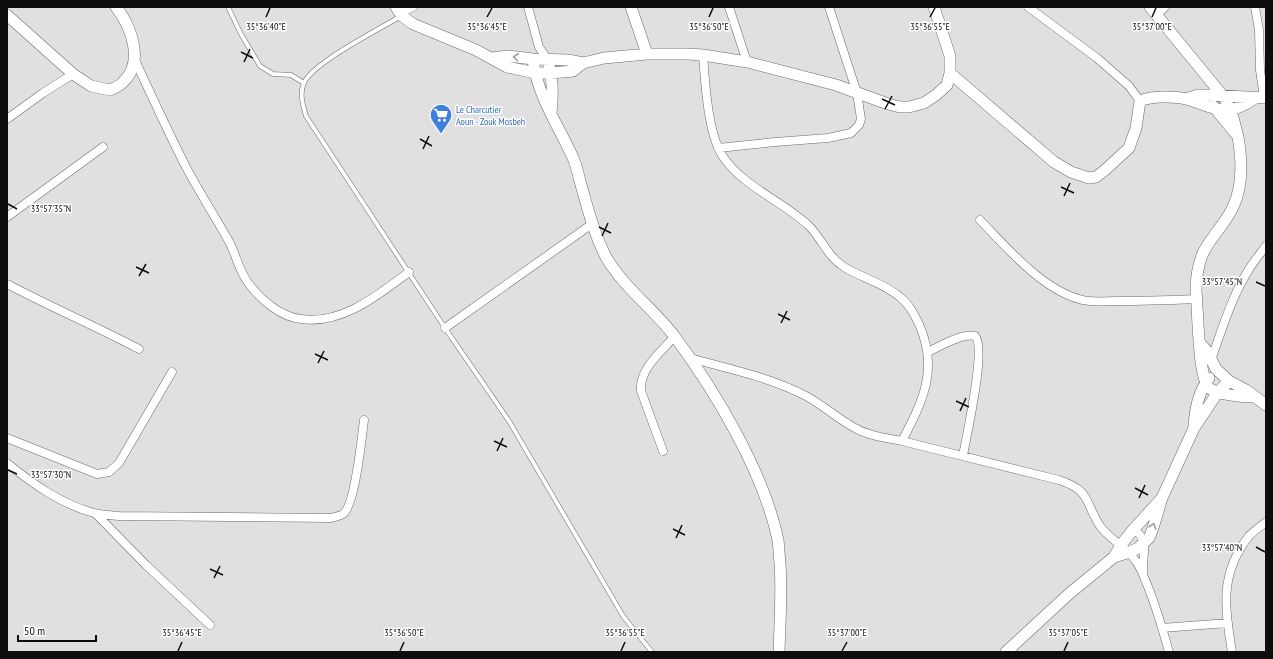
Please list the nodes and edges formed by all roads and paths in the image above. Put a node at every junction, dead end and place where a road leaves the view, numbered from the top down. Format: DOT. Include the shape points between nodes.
graph roads {
  1 [pos="116,7"];
  2 [pos="228,7"];
  3 [pos="413,7"];
  4 [pos="528,7"];
  5 [pos="631,7"];
  6 [pos="728,7"];
  7 [pos="829,7"];
  8 [pos="934,7"];
  9 [pos="1028,7"];
  10 [pos="1255,7"];
  11 [pos="1158,10"];
  12 [pos="399,12"];
  13 [pos="7,15"];
  14 [pos="539,47"];
  15 [pos="648,54"];
  16 [pos="703,55"];
  17 [pos="492,58"];
  18 [pos="533,59"];
  19 [pos="547,59"];
  20 [pos="135,60"];
  21 [pos="583,62"];
  22 [pos="747,62"];
  23 [pos="1203,72"];
  24 [pos="535,73"];
  25 [pos="551,73"];
  26 [pos="950,73"];
  27 [pos="73,74"];
  28 [pos="304,83"];
  29 [pos="858,92"];
  30 [pos="1207,95"];
  31 [pos="1222,95"];
  32 [pos="1262,98"];
  33 [pos="1186,99"];
  34 [pos="1140,101"];
  35 [pos="1215,109"];
  36 [pos="1231,109"];
  37 [pos="551,113"];
  38 [pos="7,119"];
  39 [pos="1238,136"];
  40 [pos="103,147"];
  41 [pos="718,148"];
  42 [pos="7,217"];
  43 [pos="980,220"];
  44 [pos="592,224"];
  45 [pos="1266,246"];
  46 [pos="409,272"];
  47 [pos="7,284"];
  48 [pos="1197,299"];
  49 [pos="445,328"];
  50 [pos="674,337"];
  51 [pos="1200,343"];
  52 [pos="139,349"];
  53 [pos="928,352"];
  54 [pos="690,358"];
  55 [pos="1213,365"];
  56 [pos="172,372"];
  57 [pos="1229,381"];
  58 [pos="1206,382"];
  59 [pos="1218,392"];
  60 [pos="1254,397"];
  61 [pos="1266,405"];
  62 [pos="364,420"];
  63 [pos="1194,428"];
  64 [pos="7,438"];
  65 [pos="902,442"];
  66 [pos="663,451"];
  67 [pos="963,456"];
  68 [pos="7,463"];
  69 [pos="1162,498"];
  70 [pos="95,513"];
  71 [pos="1266,522"];
  72 [pos="1134,529"];
  73 [pos="1144,543"];
  74 [pos="1121,545"];
  75 [pos="1130,552"];
  76 [pos="1114,557"];
  77 [pos="1144,576"];
  78 [pos="1228,623"];
  79 [pos="210,625"];
  80 [pos="1162,628"];
  81 [pos="652,652"];
  82 [pos="779,652"];
  83 [pos="1006,652"];
  84 [pos="1169,652"];
  85 [pos="1232,652"];
  1 -- 20 [label="main road" via="128,29"];
  2 -- 28 [label="lane" via="260,66 273,74 291,75"];
  3 -- 12 [label="street"];
  4 -- 14 [label="street"];
  5 -- 15 [label="main road"];
  6 -- 22 [label="street"];
  7 -- 29 [label="street"];
  8 -- 26 [label="main road" via="950,56"];
  9 -- 34 [label="street" via="1098,58 1129,86"];
  10 -- 32 [label="street" via="1259,30"];
  11 -- 23 [label="main road"];
  12 -- 17 [label="main road" via="421,28"];
  12 -- 28 [label="lane" via="314,70"];
  13 -- 27 [label="main road"];
  14 -- 18 [label="street"];
  14 -- 19 [label="street"];
  15 -- 16 [label="main road"];
  15 -- 21 [label="main road"];
  16 -- 22 [label="main road"];
  16 -- 41 [label="street" via="704,79"];
  18 -- 17 [label="main road, one-way" via="508,56"];
  17 -- 24 [label="main road" via="506,67"];
  18 -- 19 [label="main road"];
  18 -- 24 [label="main road"];
  19 -- 21 [label="main road"];
  19 -- 25 [label="main road"];
  20 -- 27 [label="main road" via="124,82 110,90 91,86"];
  20 -- 46 [label="street" via="184,164 229,241 248,284 273,307 287,316 301,319 318,320 333,317 358,307"];
  21 -- 25 [label="main road" via="573,70"];
  22 -- 29 [label="main road"];
  23 -- 30 [label="main road"];
  23 -- 31 [label="main road"];
  24 -- 25 [label="main road"];
  24 -- 37 [label="main road" via="544,101"];
  25 -- 37 [label="main road"];
  26 -- 29 [label="main road" via="947,85 936,95 924,103 909,107 888,104"];
  26 -- 34 [label="main road" via="1054,162 1071,172 1089,178 1096,177 1129,148 1136,128"];
  27 -- 38 [label="street"];
  28 -- 46 [label="lane" via="301,98 306,116"];
  29 -- 41 [label="street" via="861,119 851,133 828,138"];
  30 -- 31 [label="main road"];
  30 -- 33 [label="main road"];
  30 -- 35 [label="main road"];
  31 -- 32 [label="main road"];
  31 -- 36 [label="main road"];
  32 -- 36 [label="main road"];
  33 -- 34 [label="main road" via="1155,97"];
  33 -- 35 [label="main road"];
  35 -- 36 [label="main road"];
  35 -- 39 [label="main road"];
  36 -- 39 [label="main road"];
  37 -- 44 [label="main road" via="574,162"];
  39 -- 48 [label="main road" via="1241,156 1237,196 1232,210 1202,256 1196,283"];
  40 -- 42 [label="street"];
  41 -- 53 [label="street" via="730,167 809,227 836,261 856,274 893,291 907,303 921,330"];
  43 -- 48 [label="street" via="1035,273 1071,297 1097,302"];
  44 -- 49 [label="street"];
  44 -- 50 [label="main road" via="614,268"];
  45 -- 55 [label="street" via="1248,271 1226,317"];
  46 -- 49 [label="lane"];
  47 -- 52 [label="street"];
  48 -- 51 [label="main road"];
  49 -- 81 [label="lane" via="509,421 623,616"];
  50 -- 54 [label="main road"];
  50 -- 66 [label="street" via="647,368 641,382"];
  51 -- 55 [label="main road"];
  51 -- 58 [label="main road" via="1200,358"];
  53 -- 65 [label="street" via="929,363 924,391 919,408"];
  53 -- 67 [label="street" via="968,336 978,339 979,371"];
  54 -- 65 [label="street" via="784,386 806,396 859,430"];
  54 -- 82 [label="main road" via="715,396 737,437 771,514 778,541"];
  55 -- 57 [label="main road"];
  55 -- 58 [label="main road"];
  56 -- 64 [label="street" via="119,463 109,472 97,474"];
  57 -- 59 [label="main road"];
  57 -- 60 [label="main road"];
  58 -- 59 [label="main road" via="1208,387"];
  58 -- 63 [label="main road" via="1195,412"];
  59 -- 60 [label="main road"];
  59 -- 63 [label="main road"];
  60 -- 61 [label="main road"];
  62 -- 70 [label="street" via="350,504 343,514 331,518 119,516"];
  63 -- 69 [label="main road"];
  65 -- 67 [label="street"];
  67 -- 74 [label="street" via="1071,484 1088,499 1103,530"];
  68 -- 70 [label="street" via="34,484 64,501"];
  69 -- 72 [label="main road"];
  73 -- 69 [label="main road, one-way" via="1149,538"];
  70 -- 79 [label="street"];
  71 -- 78 [label="street" via="1250,535 1229,576 1226,597"];
  72 -- 73 [label="street"];
  72 -- 74 [label="main road"];
  73 -- 75 [label="main road"];
  73 -- 77 [label="street"];
  74 -- 75 [label="street"];
  74 -- 76 [label="main road"];
  75 -- 76 [label="main road"];
  75 -- 77 [label="street"];
  76 -- 83 [label="main road"];
  77 -- 80 [label="street"];
  78 -- 80 [label="street"];
  78 -- 85 [label="street"];
  80 -- 84 [label="street"];
}
